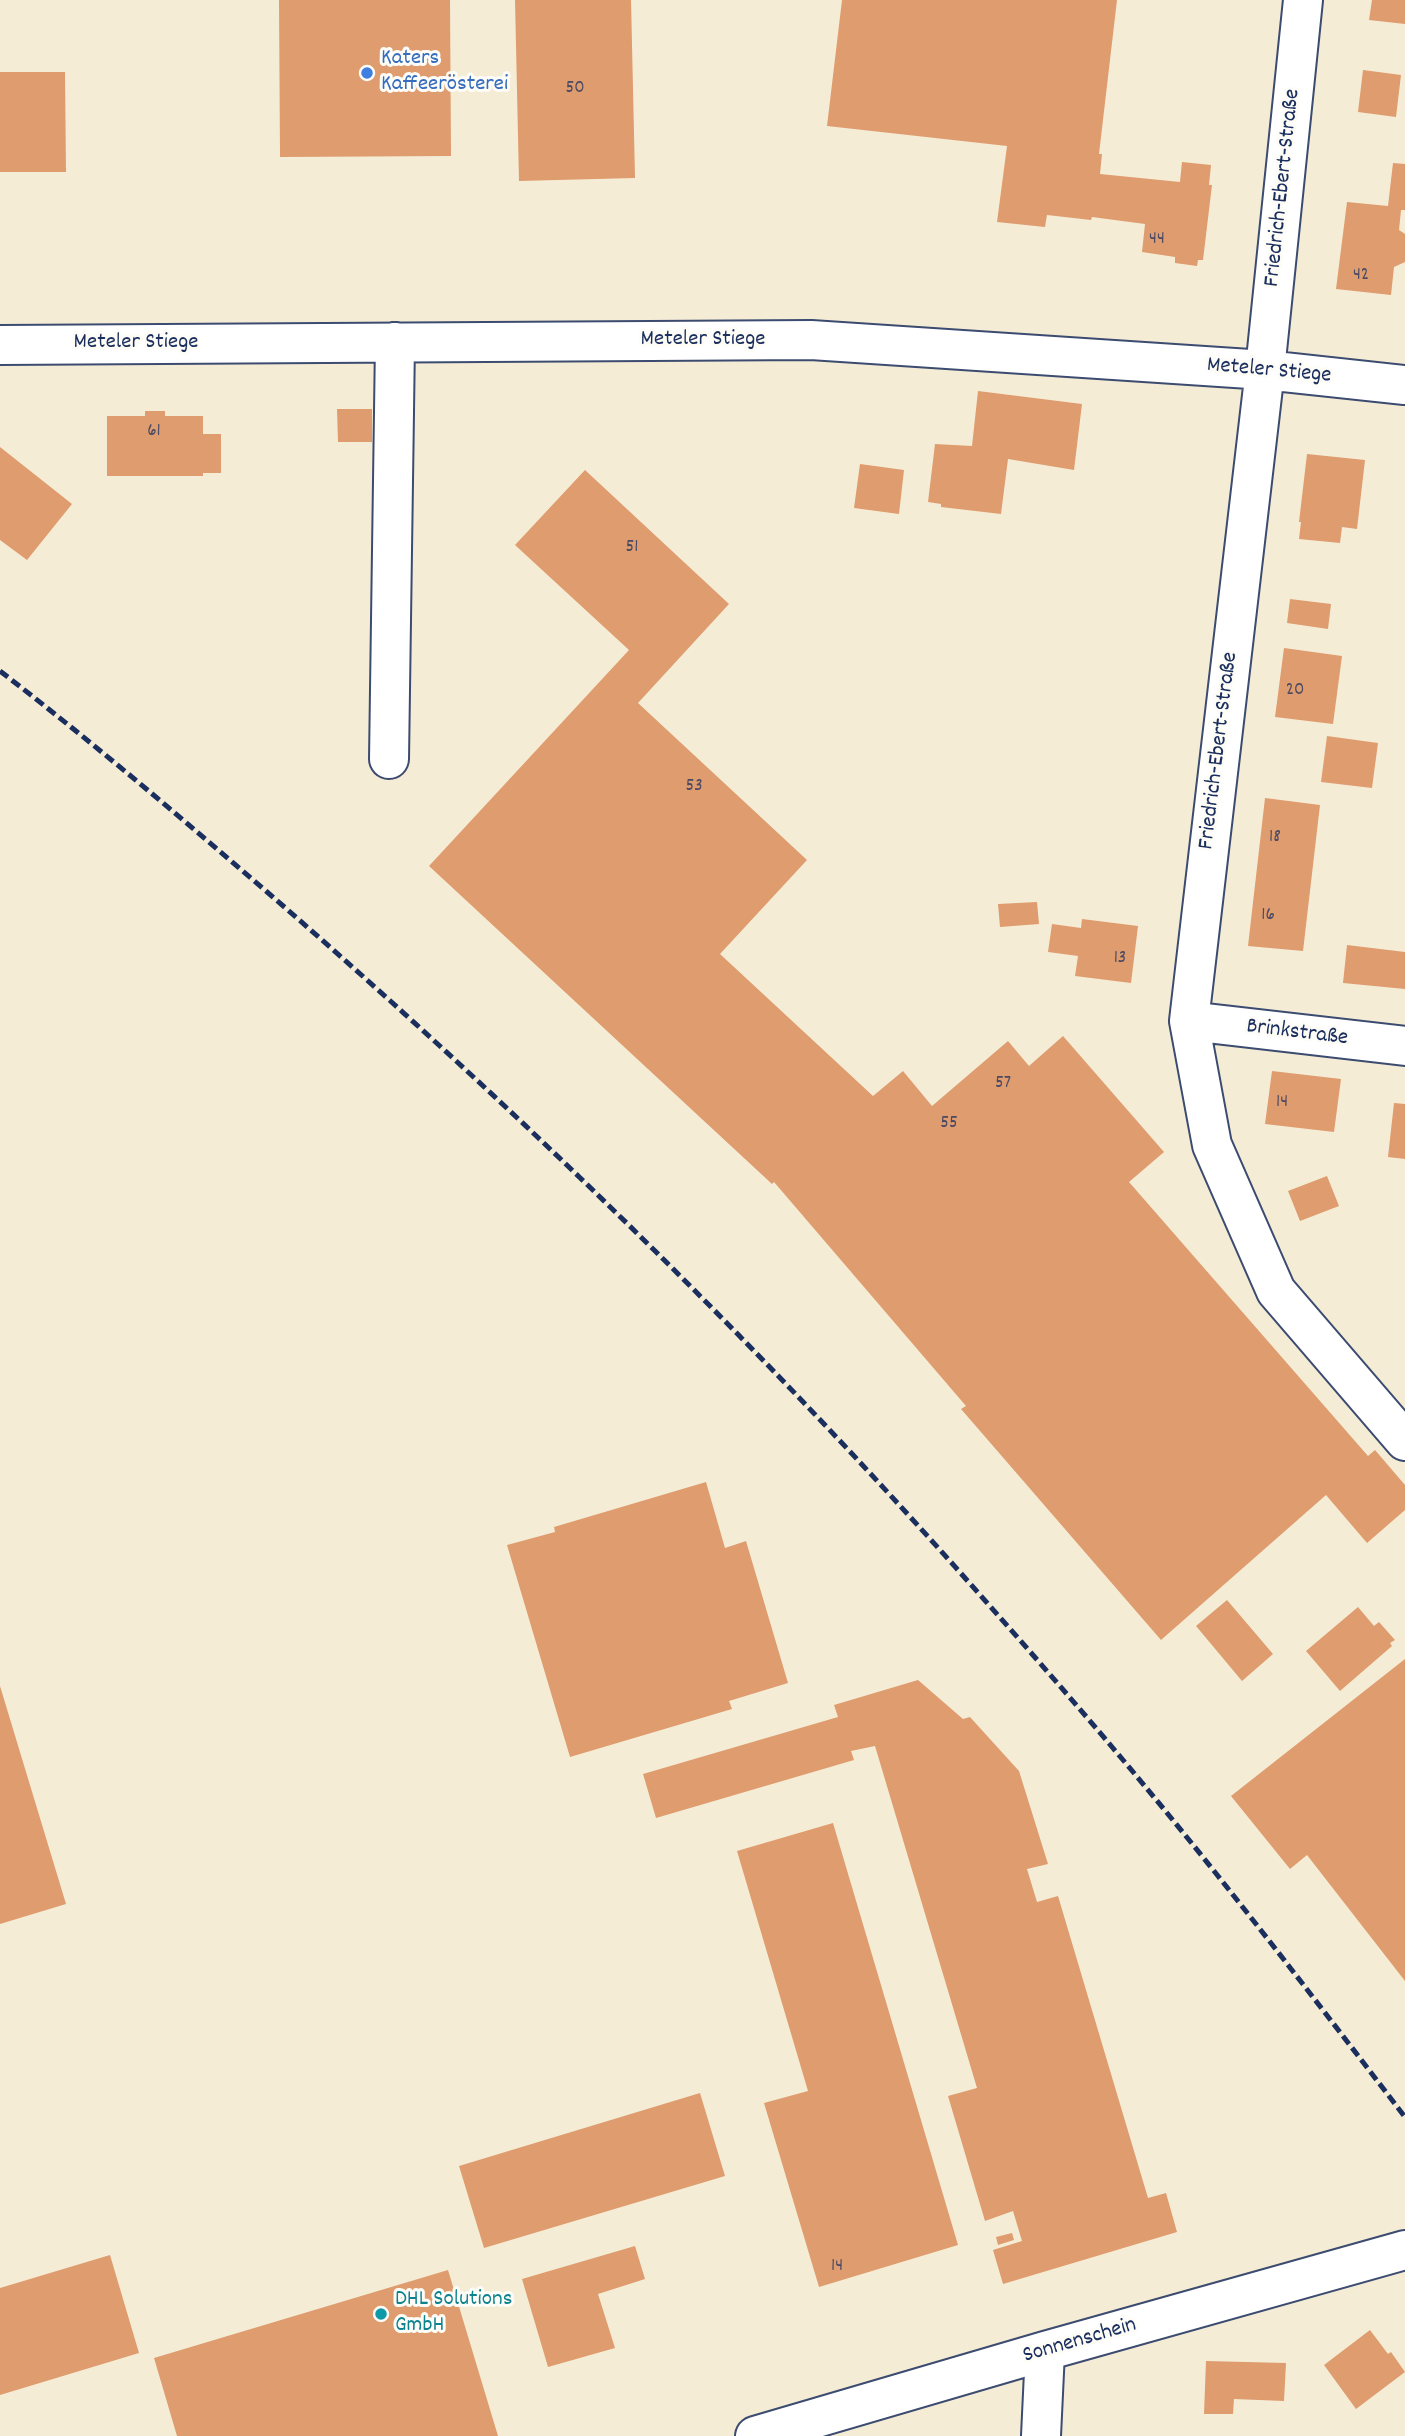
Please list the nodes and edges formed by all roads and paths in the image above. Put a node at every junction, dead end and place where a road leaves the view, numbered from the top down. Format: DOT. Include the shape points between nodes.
graph roads {
  1 [pos="1303,0"];
  2 [pos="395,342"];
  3 [pos="0,345"];
  4 [pos="1265,370"];
  5 [pos="1405,385"];
  6 [pos="389,759"];
  7 [pos="1189,1021"];
  8 [pos="1405,1046"];
  9 [pos="1405,1441"];
  10 [pos="1405,2250"];
  11 [pos="1045,2351"];
  12 [pos="755,2436"];
  13 [pos="1041,2436"];
  1 -- 4 [label="street, Friedrich-Ebert-Straße"];
  2 -- 3 [label="street, Meteler Stiege"];
  2 -- 4 [label="street, Meteler Stiege" via="811,340"];
  2 -- 6 [label="street"];
  4 -- 5 [label="street, Meteler Stiege"];
  4 -- 7 [label="street, Friedrich-Ebert-Straße"];
  7 -- 8 [label="street, Brinkstraße"];
  7 -- 9 [label="street, Friedrich-Ebert-Straße" via="1212,1145 1276,1291"];
  10 -- 11 [label="street, Sonnenschein"];
  11 -- 12 [label="street, Sonnenschein"];
  11 -- 13 [label="street"];
}
